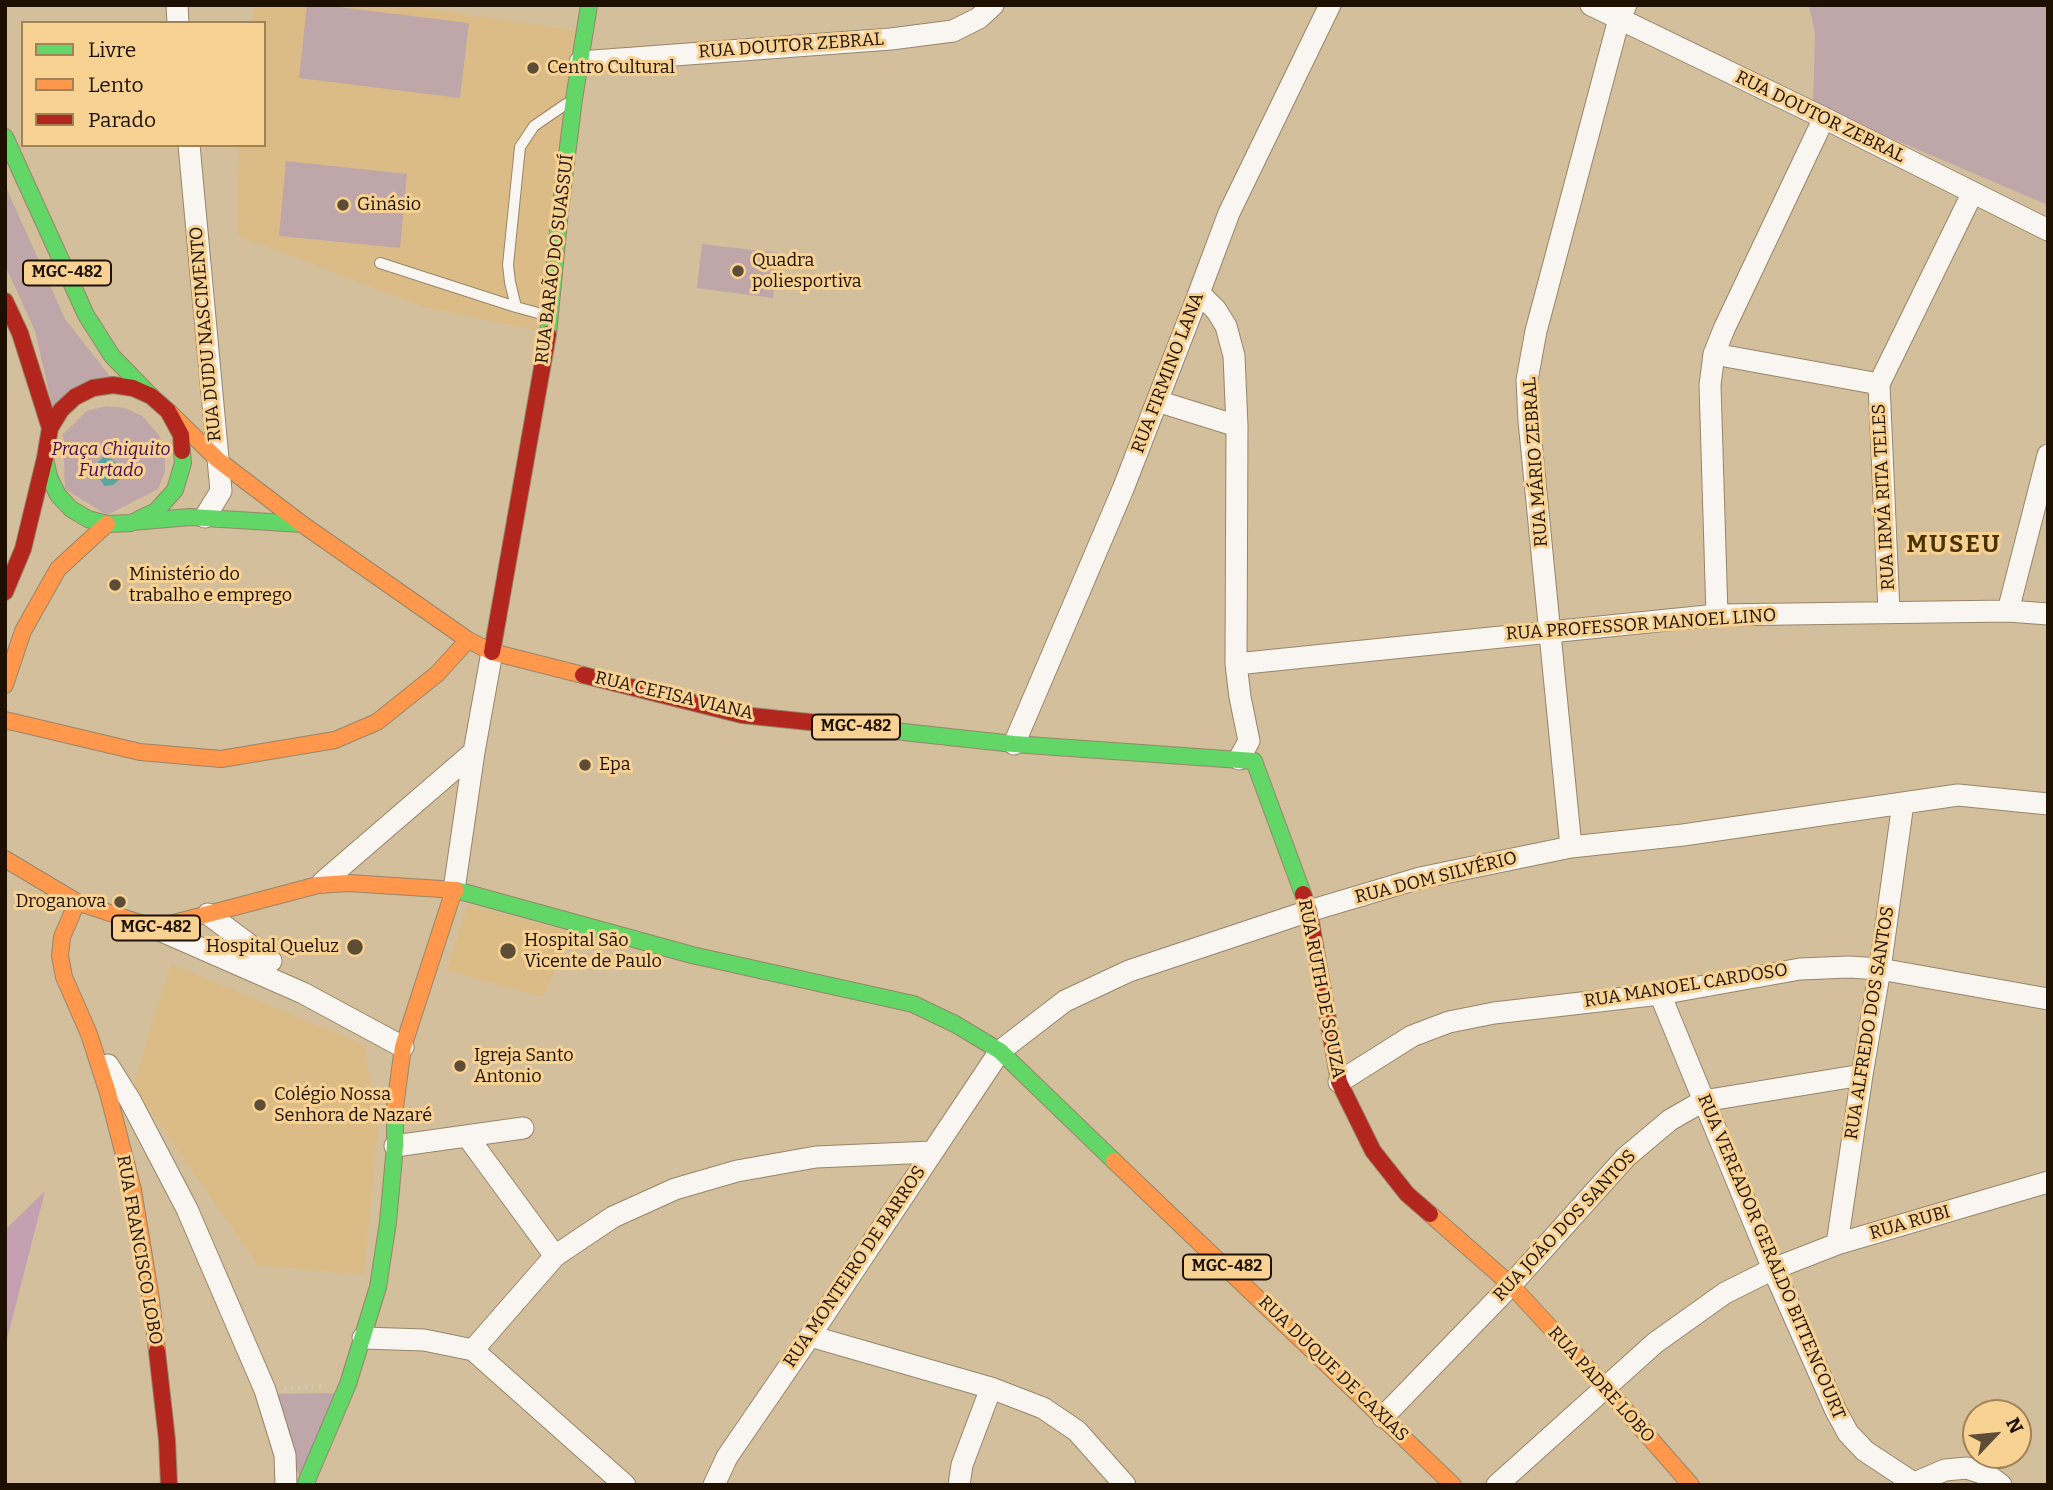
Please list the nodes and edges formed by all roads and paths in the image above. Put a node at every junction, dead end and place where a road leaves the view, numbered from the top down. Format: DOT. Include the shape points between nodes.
graph roads {
  1 [pos="589,5"];
  2 [pos="993,5"];
  3 [pos="1330,5"];
  4 [pos="1591,5"];
  5 [pos="1622,12"];
  6 [pos="580,62"];
  7 [pos="575,99"];
  8 [pos="1824,118"];
  9 [pos="5,137"];
  10 [pos="189,147"];
  11 [pos="1972,194"];
  12 [pos="2048,230"];
  13 [pos="380,262"];
  14 [pos="1199,293"];
  15 [pos="5,301"];
  16 [pos="516,307"];
  17 [pos="551,317"];
  18 [pos="1714,355"];
  19 [pos="1879,384"];
  20 [pos="151,396"];
  21 [pos="1157,401"];
  22 [pos="168,411"];
  23 [pos="1237,426"];
  24 [pos="50,428"];
  25 [pos="2048,456"];
  26 [pos="45,458"];
  27 [pos="218,460"];
  28 [pos="205,517"];
  29 [pos="131,523"];
  30 [pos="107,524"];
  31 [pos="302,524"];
  32 [pos="11,566"];
  33 [pos="5,592"];
  34 [pos="2008,611"];
  35 [pos="1889,612"];
  36 [pos="2048,614"];
  37 [pos="1717,615"];
  38 [pos="1549,631"];
  39 [pos="483,643"];
  40 [pos="1236,664"];
  41 [pos="5,685"];
  42 [pos="5,720"];
  43 [pos="1014,744"];
  44 [pos="474,752"];
  45 [pos="1247,760"];
  46 [pos="1903,803"];
  47 [pos="2048,804"];
  48 [pos="1571,847"];
  49 [pos="5,859"];
  50 [pos="318,885"];
  51 [pos="454,890"];
  52 [pos="77,902"];
  53 [pos="1309,911"];
  54 [pos="208,914"];
  55 [pos="155,928"];
  56 [pos="271,961"];
  57 [pos="1880,969"];
  58 [pos="1660,994"];
  59 [pos="2048,999"];
  60 [pos="89,1034"];
  61 [pos="403,1047"];
  62 [pos="1000,1051"];
  63 [pos="1861,1075"];
  64 [pos="1339,1082"];
  65 [pos="1703,1101"];
  66 [pos="523,1128"];
  67 [pos="467,1136"];
  68 [pos="395,1146"];
  69 [pos="932,1152"];
  70 [pos="2048,1182"];
  71 [pos="1837,1244"];
  72 [pos="555,1256"];
  73 [pos="1773,1269"];
  74 [pos="1511,1285"];
  75 [pos="810,1336"];
  76 [pos="363,1338"];
  77 [pos="473,1350"];
  78 [pos="348,1384"];
  79 [pos="1605,1387"];
  80 [pos="991,1388"];
  81 [pos="265,1390"];
  82 [pos="1383,1417"];
  83 [pos="285,1455"];
  84 [pos="318,1455"];
  85 [pos="1911,1484"];
  86 [pos="169,1485"];
  87 [pos="286,1485"];
  88 [pos="305,1485"];
  89 [pos="625,1485"];
  90 [pos="714,1485"];
  91 [pos="959,1485"];
  92 [pos="1125,1485"];
  93 [pos="1453,1485"];
  94 [pos="1497,1485"];
  95 [pos="1692,1485"];
  96 [pos="2001,1485"];
  1 -- 6 [label="main road, RUA BARÃO DO SUASSUÍ"];
  2 -- 6 [label="street, RUA DOUTOR ZEBRAL" via="953,31"];
  3 -- 14 [label="street, RUA FIRMINO LANA" via="1228,213"];
  4 -- 5 [label="street, RUA DOUTOR ZEBRAL"];
  5 -- 8 [label="street, RUA DOUTOR ZEBRAL"];
  5 -- 38 [label="street, RUA MÁRIO ZEBRAL" via="1536,331 1527,380"];
  6 -- 7 [label="main road, RUA BARÃO DO SUASSUÍ"];
  7 -- 16 [label="lane" via="534,126 520,148 508,265"];
  7 -- 17 [label="main road, RUA BARÃO DO SUASSUÍ"];
  8 -- 11 [label="street, RUA DOUTOR ZEBRAL"];
  8 -- 18 [label="street"];
  9 -- 20 [label="main road, MGC-482" via="86,315 112,356"];
  10 -- 27 [label="street, RUA DUDU NASCIMENTO"];
  11 -- 12 [label="street, RUA DOUTOR ZEBRAL"];
  11 -- 19 [label="street, RUA IRMÃ RITA TELES"];
  13 -- 16 [label="lane"];
  14 -- 21 [label="street, RUA FIRMINO LANA"];
  14 -- 23 [label="street" via="1226,326 1234,356"];
  15 -- 24 [label="main road, MGC-482"];
  16 -- 17 [label="lane"];
  17 -- 39 [label="main road, RUA BARÃO DO SUASSUÍ"];
  18 -- 19 [label="street"];
  18 -- 37 [label="street" via="1710,385"];
  19 -- 35 [label="street, RUA IRMÃ RITA TELES"];
  20 -- 22 [label="main road, MGC-482"];
  20 -- 24 [label="main road, MGC-482" via="132,388 93,388 61,410"];
  21 -- 23 [label="street"];
  21 -- 43 [label="street, RUA FIRMINO LANA"];
  22 -- 27 [label="main road, RUA CEFISA VIANA / MGC-482"];
  22 -- 29 [label="main road, MGC-482" via="181,436 183,463 175,490 156,511"];
  23 -- 40 [label="street"];
  24 -- 26 [label="main road, MGC-482"];
  25 -- 34 [label="street"];
  26 -- 30 [label="main road, MGC-482" via="58,495 71,509"];
  26 -- 32 [label="main road, MGC-482" via="23,549"];
  27 -- 28 [label="street, RUA DUDU NASCIMENTO" via="221,491"];
  27 -- 31 [label="main road, RUA CEFISA VIANA / MGC-482"];
  28 -- 29 [label="main road, RUA CEFISA VIANA"];
  28 -- 31 [label="main road, RUA CEFISA VIANA"];
  29 -- 30 [label="main road, MGC-482"];
  30 -- 41 [label="main road" via="58,569 23,631"];
  31 -- 39 [label="main road, RUA CEFISA VIANA / MGC-482"];
  32 -- 33 [label="main road, MGC-482"];
  34 -- 35 [label="street, RUA PROFESSOR MANOEL LINO"];
  34 -- 36 [label="street, RUA PROFESSOR MANOEL LINO"];
  35 -- 37 [label="street, RUA PROFESSOR MANOEL LINO"];
  37 -- 38 [label="street, RUA PROFESSOR MANOEL LINO"];
  38 -- 40 [label="street, RUA PROFESSOR MANOEL LINO"];
  38 -- 48 [label="street, RUA MÁRIO ZEBRAL"];
  39 -- 42 [label="main road" via="377,722 335,740 221,759 140,752"];
  39 -- 43 [label="main road, RUA CEFISA VIANA / MGC-482" via="742,715"];
  39 -- 44 [label="street, RUA BARÃO DO SUASSUÍ"];
  40 -- 45 [label="street" via="1249,741"];
  43 -- 45 [label="main road, RUA CEFISA VIANA / MGC-482"];
  44 -- 50 [label="street"];
  44 -- 51 [label="street, RUA BARÃO DO SUASSUÍ"];
  45 -- 53 [label="main road, RUA RUTH DE SOUZA"];
  46 -- 47 [label="street, RUA DOM SILVÉRIO" via="1958,795"];
  46 -- 48 [label="street, RUA DOM SILVÉRIO"];
  46 -- 57 [label="street, RUA ALFREDO DOS SANTOS"];
  48 -- 53 [label="street, RUA DOM SILVÉRIO" via="1420,878"];
  49 -- 52 [label="main road, MGC-482"];
  50 -- 51 [label="main road, MGC-482"];
  50 -- 54 [label="main road, MGC-482"];
  51 -- 61 [label="main road"];
  51 -- 62 [label="main road, MGC-482" via="692,955 913,1004"];
  52 -- 55 [label="main road, MGC-482"];
  52 -- 60 [label="main road, RUA FRANCISCO LOBO" via="62,937 60,956 64,977"];
  53 -- 62 [label="street, RUA DOM SILVÉRIO" via="1129,971 1065,1001"];
  53 -- 64 [label="main road, RUA RUTH DE SOUZA"];
  54 -- 55 [label="main road, MGC-482"];
  54 -- 56 [label="street"];
  55 -- 61 [label="street" via="303,993"];
  57 -- 58 [label="street, RUA MANOEL CARDOSO" via="1800,968"];
  57 -- 59 [label="street, RUA MANOEL CARDOSO"];
  57 -- 63 [label="street, RUA ALFREDO DOS SANTOS"];
  58 -- 64 [label="street, RUA MANOEL CARDOSO" via="1449,1022 1412,1036"];
  58 -- 65 [label="street, RUA VEREADOR GERALDO BITTENCOURT"];
  60 -- 81 [label="street" via="130,1100 187,1209"];
  60 -- 86 [label="main road, RUA FRANCISCO LOBO" via="133,1191 154,1325"];
  61 -- 68 [label="main road"];
  62 -- 69 [label="street, RUA MONTEIRO DE BARROS"];
  62 -- 82 [label="main road, RUA DUQUE DE CAXIAS / MGC-482"];
  63 -- 65 [label="street, RUA JOÃO DOS SANTOS"];
  63 -- 71 [label="street, RUA ALFREDO DOS SANTOS"];
  64 -- 74 [label="main road, RUA RUTH DE SOUZA" via="1373,1152 1407,1194"];
  65 -- 73 [label="street, RUA VEREADOR GERALDO BITTENCOURT"];
  65 -- 74 [label="street, RUA JOÃO DOS SANTOS" via="1670,1119 1626,1157"];
  66 -- 67 [label="street"];
  67 -- 68 [label="street"];
  67 -- 72 [label="street"];
  68 -- 76 [label="main road" via="378,1287"];
  69 -- 72 [label="street" via="816,1157 724,1175 675,1189 613,1217"];
  69 -- 75 [label="street, RUA MONTEIRO DE BARROS"];
  70 -- 71 [label="street, RUA RUBI"];
  71 -- 73 [label="street, RUA RUBI"];
  72 -- 77 [label="street"];
  73 -- 79 [label="street, RUA RUBI" via="1725,1293 1655,1343"];
  73 -- 85 [label="street, RUA VEREADOR GERALDO BITTENCOURT" via="1849,1433 1865,1451"];
  74 -- 79 [label="main road, RUA PADRE LOBO"];
  74 -- 82 [label="street, RUA JOÃO DOS SANTOS"];
  75 -- 80 [label="street"];
  75 -- 90 [label="street, RUA MONTEIRO DE BARROS" via="727,1457"];
  76 -- 77 [label="street" via="424,1340"];
  76 -- 78 [label="main road"];
  77 -- 89 [label="street"];
  78 -- 81 [label="path"];
  78 -- 84 [label="main road"];
  79 -- 94 [label="street, RUA RUBI"];
  79 -- 95 [label="main road, RUA PADRE LOBO"];
  80 -- 91 [label="street"];
  80 -- 92 [label="street" via="1043,1408 1077,1431"];
  81 -- 83 [label="street"];
  82 -- 93 [label="main road, RUA DUQUE DE CAXIAS / MGC-482"];
  83 -- 84 [label="street"];
  83 -- 87 [label="street"];
  84 -- 88 [label="main road"];
  85 -- 96 [label="street, RUA VEREADOR GERALDO BITTENCOURT" via="1945,1470 1967,1468"];
}
